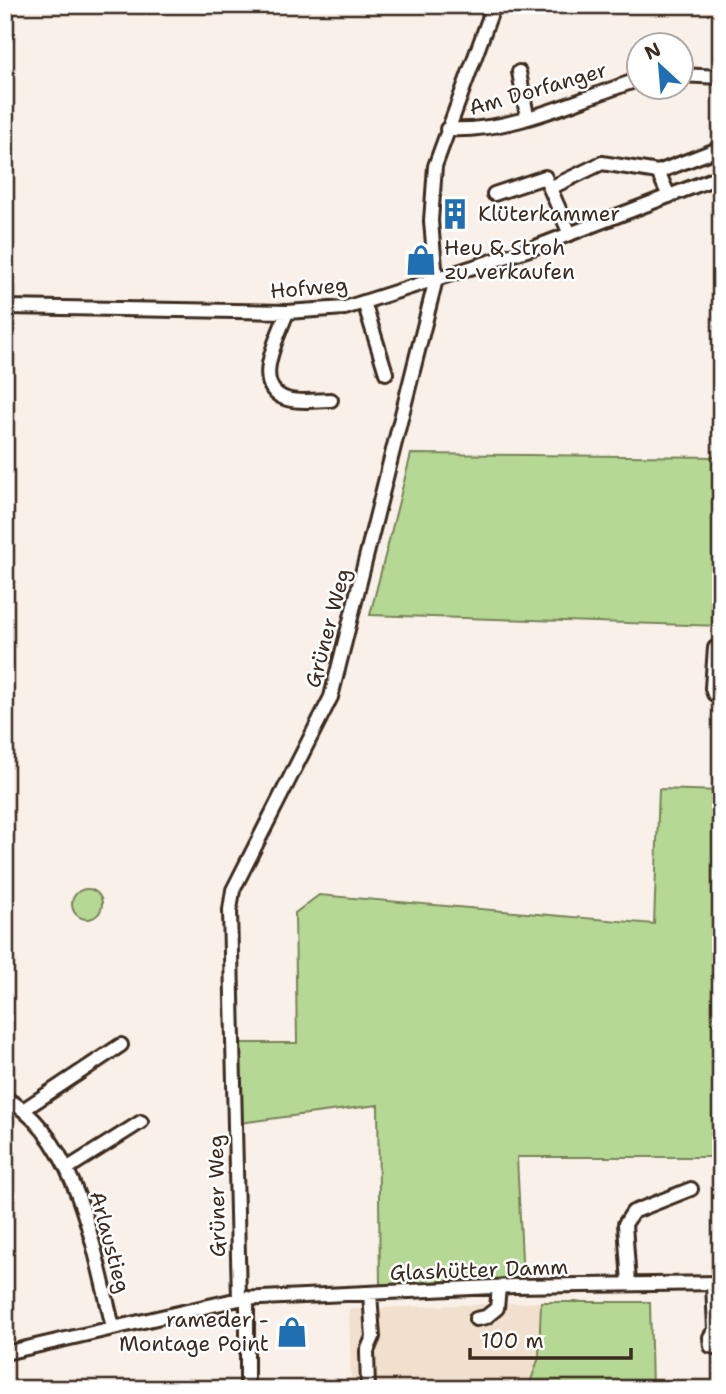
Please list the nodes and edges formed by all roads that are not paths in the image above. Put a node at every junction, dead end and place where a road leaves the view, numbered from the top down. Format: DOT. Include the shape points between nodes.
graph roads {
  1 [pos="494,5"];
  2 [pos="519,72"];
  3 [pos="694,76"];
  4 [pos="721,77"];
  5 [pos="624,85"];
  6 [pos="527,116"];
  7 [pos="447,129"];
  8 [pos="721,148"];
  9 [pos="658,172"];
  10 [pos="721,176"];
  11 [pos="550,188"];
  12 [pos="494,194"];
  13 [pos="669,196"];
  14 [pos="570,234"];
  15 [pos="436,278"];
  16 [pos="364,302"];
  17 [pos="5,307"];
  18 [pos="287,312"];
  19 [pos="386,373"];
  20 [pos="331,400"];
  21 [pos="721,645"];
  22 [pos="721,697"];
  23 [pos="121,1045"];
  24 [pos="5,1098"];
  25 [pos="26,1108"];
  26 [pos="141,1122"];
  27 [pos="68,1168"];
  28 [pos="691,1189"];
  29 [pos="717,1283"];
  30 [pos="629,1284"];
  31 [pos="499,1287"];
  32 [pos="370,1293"];
  33 [pos="243,1298"];
  34 [pos="476,1319"];
  35 [pos="113,1327"];
  36 [pos="718,1332"];
  37 [pos="721,1349"];
  38 [pos="5,1353"];
  39 [pos="247,1389"];
  40 [pos="368,1389"];
  1 -- 7 [label="street, Grüner Weg"];
  2 -- 6 [label="street"];
  3 -- 4 [label="street"];
  5 -- 6 [label="street, Am Dorfanger"];
  6 -- 7 [label="street, Am Dorfanger" via="464,130"];
  7 -- 15 [label="street, Grüner Weg" via="430,198"];
  8 -- 9 [label="street"];
  9 -- 11 [label="street" via="602,163"];
  9 -- 13 [label="street"];
  10 -- 13 [label="street, Hofweg"];
  11 -- 12 [label="street" via="545,177"];
  11 -- 14 [label="street"];
  13 -- 14 [label="street, Hofweg"];
  14 -- 15 [label="street, Hofweg"];
  15 -- 16 [label="street, Hofweg"];
  15 -- 33 [label="street, Grüner Weg" via="331,697 233,890"];
  16 -- 18 [label="street, Hofweg" via="318,312"];
  16 -- 19 [label="street"];
  17 -- 18 [label="street, Hofweg"];
  18 -- 20 [label="street" via="268,367 268,382 288,399"];
  21 -- 22 [label="street" via="715,648 712,688"];
  23 -- 25 [label="street"];
  24 -- 25 [label="street, Arlaustieg"];
  25 -- 27 [label="street, Arlaustieg"];
  26 -- 27 [label="street"];
  27 -- 35 [label="street, Arlaustieg" via="82,1204"];
  28 -- 30 [label="street" via="633,1212 625,1224"];
  29 -- 30 [label="street, Glashütter Damm"];
  29 -- 36 [label="street, Glashütter Damm"];
  30 -- 31 [label="street, Glashütter Damm"];
  31 -- 32 [label="street, Glashütter Damm"];
  31 -- 34 [label="street" via="497,1308"];
  32 -- 33 [label="street, Glashütter Damm"];
  32 -- 40 [label="street" via="373,1337 367,1351"];
  33 -- 35 [label="street, Glashütter Damm"];
  33 -- 39 [label="street"];
  35 -- 38 [label="street, Glashütter Damm"];
  36 -- 37 [label="street, Glashütter Damm" via="710,1337 710,1346"];
}
